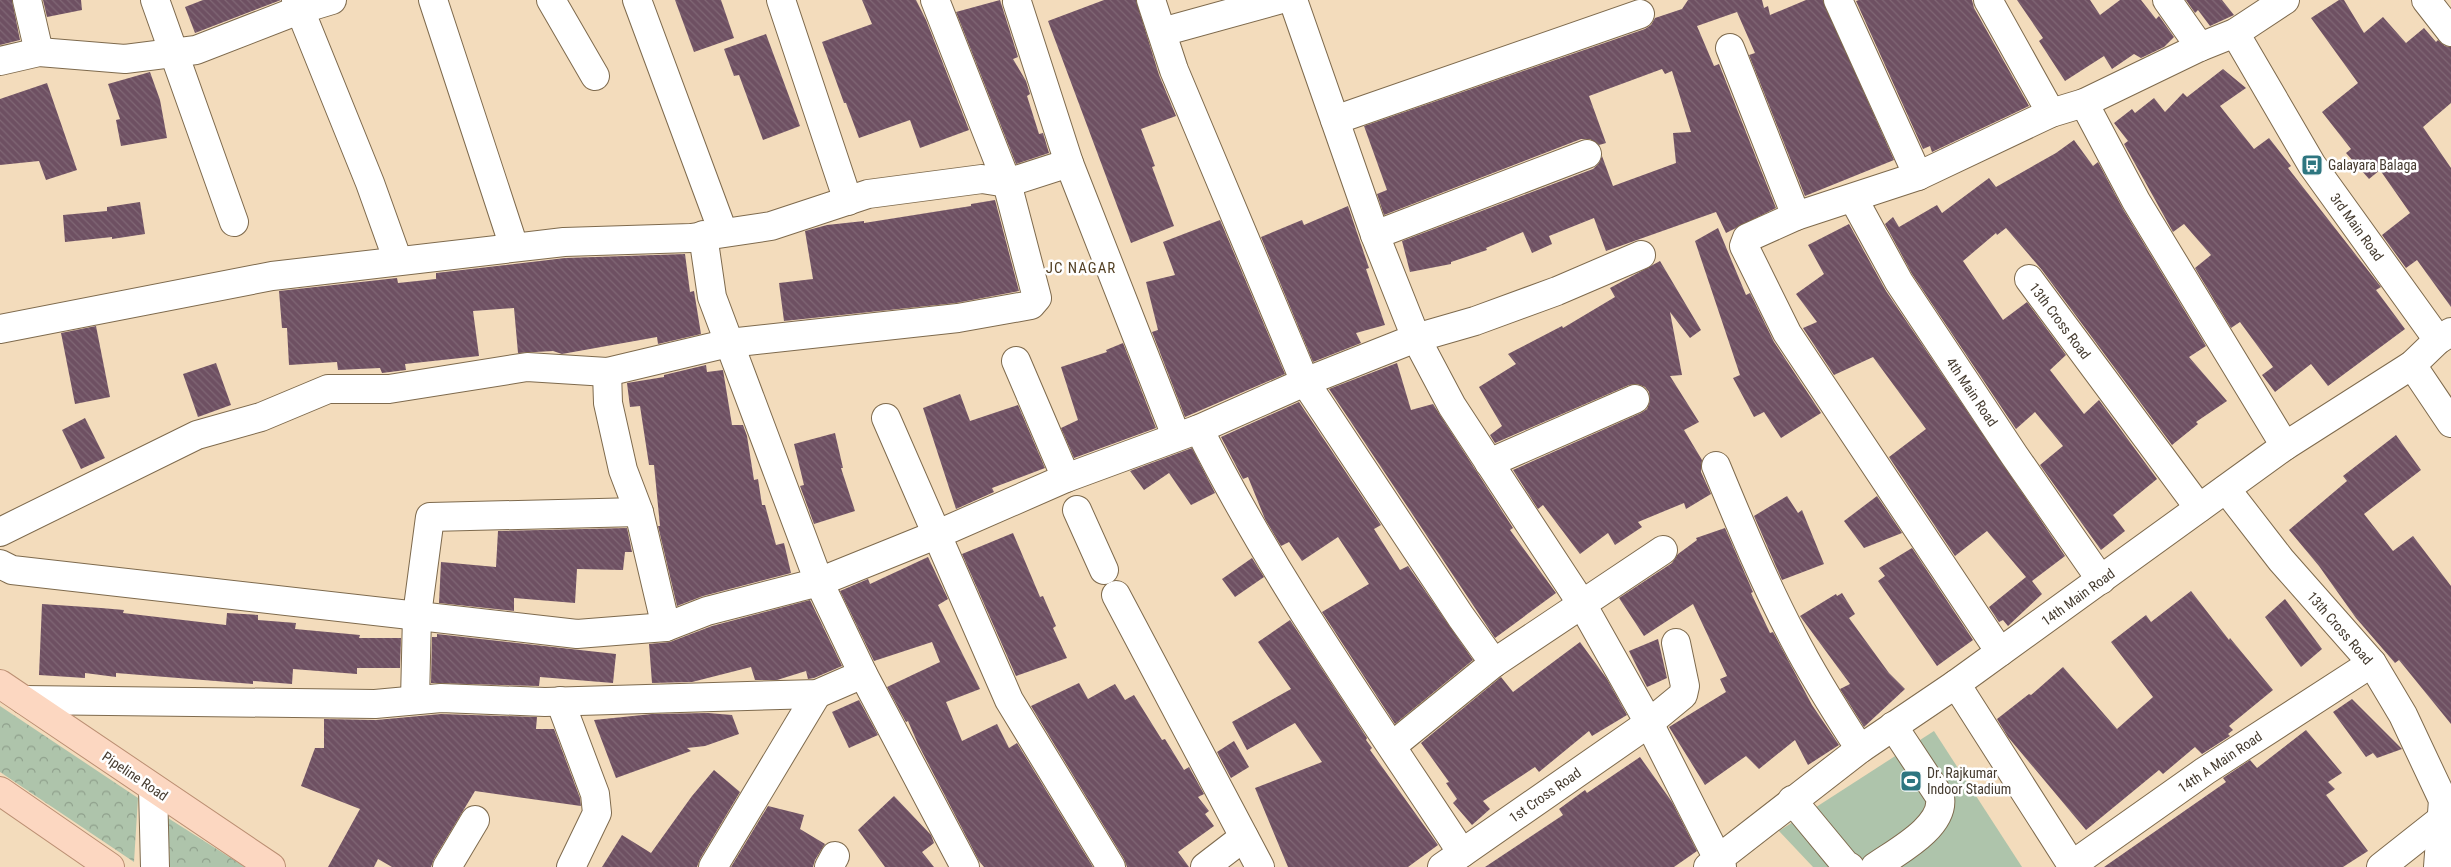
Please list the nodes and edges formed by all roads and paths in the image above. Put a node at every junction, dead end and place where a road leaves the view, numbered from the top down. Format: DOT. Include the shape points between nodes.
graph roads {
  1 [pos="27,0"];
  2 [pos="155,0"];
  3 [pos="332,0"];
  4 [pos="433,0"];
  5 [pos="551,0"];
  6 [pos="637,0"];
  7 [pos="781,0"];
  8 [pos="935,0"];
  9 [pos="1151,0"];
  10 [pos="1278,0"];
  11 [pos="1294,0"];
  12 [pos="1838,0"];
  13 [pos="1988,0"];
  14 [pos="2167,0"];
  15 [pos="2285,0"];
  16 [pos="2426,0"];
  17 [pos="1017,2"];
  18 [pos="297,5"];
  19 [pos="1640,14"];
  20 [pos="1162,32"];
  21 [pos="2451,32"];
  22 [pos="2235,33"];
  23 [pos="2200,47"];
  24 [pos="1730,48"];
  25 [pos="39,52"];
  26 [pos="174,53"];
  27 [pos="0,61"];
  28 [pos="596,76"];
  29 [pos="2084,103"];
  30 [pos="2051,113"];
  31 [pos="1335,120"];
  32 [pos="1587,154"];
  33 [pos="1069,163"];
  34 [pos="1918,176"];
  35 [pos="1007,183"];
  36 [pos="1853,198"];
  37 [pos="848,201"];
  38 [pos="1796,216"];
  39 [pos="234,222"];
  40 [pos="713,234"];
  41 [pos="1375,236"];
  42 [pos="514,248"];
  43 [pos="1641,255"];
  44 [pos="398,261"];
  45 [pos="2029,279"];
  46 [pos="0,329"];
  47 [pos="2445,336"];
  48 [pos="1416,338"];
  49 [pos="728,344"];
  50 [pos="1016,361"];
  51 [pos="2412,365"];
  52 [pos="606,372"];
  53 [pos="1305,382"];
  54 [pos="1635,399"];
  55 [pos="886,418"];
  56 [pos="2451,423"];
  57 [pos="1187,433"];
  58 [pos="2285,446"];
  59 [pos="1490,463"];
  60 [pos="1716,466"];
  61 [pos="1066,478"];
  62 [pos="2226,489"];
  63 [pos="2199,508"];
  64 [pos="1078,510"];
  65 [pos="639,512"];
  66 [pos="0,532"];
  67 [pos="938,534"];
  68 [pos="1663,550"];
  69 [pos="0,564"];
  70 [pos="1104,570"];
  71 [pos="2101,580"];
  72 [pos="819,582"];
  73 [pos="1116,595"];
  74 [pos="1582,604"];
  75 [pos="417,615"];
  76 [pos="666,627"];
  77 [pos="1676,643"];
  78 [pos="2000,652"];
  79 [pos="1494,663"];
  80 [pos="2372,663"];
  81 [pos="863,674"];
  82 [pos="0,684"];
  83 [pos="1956,684"];
  84 [pos="817,694"];
  85 [pos="24,700"];
  86 [pos="415,700"];
  87 [pos="560,701"];
  88 [pos="1649,723"];
  89 [pos="1893,726"];
  90 [pos="1392,746"];
  91 [pos="1860,749"];
  92 [pos="153,788"];
  93 [pos="0,791"];
  94 [pos="1792,800"];
  95 [pos="2443,818"];
  96 [pos="475,820"];
  97 [pos="1244,838"];
  98 [pos="1452,860"];
  99 [pos="1715,865"];
  100 [pos="2072,866"];
  101 [pos="110,867"];
  102 [pos="155,867"];
  103 [pos="271,867"];
  104 [pos="447,867"];
  105 [pos="571,867"];
  106 [pos="713,867"];
  107 [pos="965,867"];
  108 [pos="1111,867"];
  109 [pos="1205,867"];
  110 [pos="1260,867"];
  111 [pos="1850,867"];
  112 [pos="1875,867"];
  113 [pos="2381,867"];
  114 [pos="2438,867"];
  1 -- 25 [label="street"];
  2 -- 26 [label="street"];
  3 -- 18 [label="street"];
  4 -- 42 [label="street"];
  5 -- 28 [label="street"];
  6 -- 40 [label="street"];
  7 -- 37 [label="street"];
  8 -- 35 [label="street"];
  9 -- 20 [label="street"];
  10 -- 20 [label="street"];
  11 -- 31 [label="street"];
  12 -- 34 [label="street"];
  13 -- 30 [label="street"];
  14 -- 23 [label="street"];
  15 -- 22 [label="street"];
  16 -- 21 [label="street"];
  17 -- 33 [label="street"];
  18 -- 26 [label="street" via="196,50"];
  18 -- 44 [label="street" via="370,183"];
  19 -- 31 [label="street"];
  20 -- 53 [label="street" via="1174,70"];
  22 -- 23 [label="street"];
  22 -- 47 [label="street, 3rd Main Road" via="2312,165"];
  23 -- 29 [label="street"];
  24 -- 38 [label="street"];
  25 -- 26 [label="street" via="125,59"];
  25 -- 27 [label="street"];
  26 -- 39 [label="street"];
  29 -- 30 [label="street"];
  29 -- 58 [label="street" via="2136,202"];
  30 -- 34 [label="street"];
  31 -- 41 [label="street"];
  32 -- 41 [label="street"];
  33 -- 35 [label="street"];
  33 -- 57 [label="street"];
  34 -- 36 [label="street"];
  35 -- 37 [label="street" via="982,179 868,194"];
  35 -- 49 [label="street" via="1036,294 1031,305 958,318"];
  36 -- 38 [label="street"];
  36 -- 71 [label="street, 4th Main Road" via="1899,282"];
  37 -- 40 [label="street" via="771,226"];
  38 -- 78 [label="street" via="1747,238 1744,246 1787,333"];
  40 -- 42 [label="street"];
  40 -- 49 [label="street" via="712,298"];
  41 -- 48 [label="street"];
  42 -- 44 [label="street"];
  43 -- 48 [label="street" via="1557,291 1475,321"];
  44 -- 46 [label="street" via="272,276"];
  45 -- 63 [label="street, 13th Cross Road"];
  47 -- 51 [label="street, 14th Main Road"];
  48 -- 53 [label="street"];
  48 -- 59 [label="street" via="1452,406"];
  49 -- 52 [label="street"];
  49 -- 72 [label="street"];
  50 -- 61 [label="street"];
  51 -- 56 [label="street"];
  51 -- 58 [label="street, 14th Main Road"];
  52 -- 65 [label="street" via="608,403 623,470"];
  52 -- 66 [label="street" via="527,367 389,389 328,389 261,417 197,436"];
  53 -- 57 [label="street"];
  53 -- 79 [label="street"];
  54 -- 59 [label="street"];
  55 -- 67 [label="street"];
  57 -- 61 [label="street"];
  57 -- 90 [label="street" via="1222,476 1307,616"];
  58 -- 62 [label="street, 14th Main Road"];
  59 -- 74 [label="street"];
  60 -- 91 [label="street" via="1793,638"];
  61 -- 67 [label="street"];
  62 -- 63 [label="street, 14th Main Road"];
  62 -- 80 [label="street, 13th Cross Road" via="2281,560"];
  63 -- 71 [label="street, 14th Main Road"];
  64 -- 70 [label="street"];
  65 -- 75 [label="street" via="430,517"];
  65 -- 76 [label="street"];
  67 -- 72 [label="street"];
  67 -- 108 [label="street" via="1009,700"];
  68 -- 74 [label="street"];
  69 -- 75 [label="street" via="12,570"];
  71 -- 78 [label="street, 14th Main Road"];
  72 -- 76 [label="street" via="707,611"];
  72 -- 81 [label="street"];
  73 -- 97 [label="street"];
  74 -- 79 [label="street"];
  74 -- 88 [label="street"];
  75 -- 76 [label="street" via="577,634"];
  75 -- 86 [label="street"];
  77 -- 88 [label="street, 1st Cross Road" via="1685,686 1683,695"];
  78 -- 83 [label="street, 14th Main Road"];
  79 -- 90 [label="street"];
  80 -- 95 [label="street, 13th Cross Road" via="2403,715 2443,800"];
  80 -- 100 [label="street, 14th A Main Road" via="2205,771"];
  81 -- 84 [label="street"];
  81 -- 107 [label="street"];
  82 -- 85 [label="main road, Pipeline Road"];
  83 -- 89 [label="street, 14th Main Road"];
  83 -- 100 [label="street"];
  84 -- 87 [label="street"];
  84 -- 106 [label="street"];
  85 -- 86 [label="street" via="375,704"];
  85 -- 92 [label="main road, Pipeline Road"];
  86 -- 87 [label="street"];
  87 -- 105 [label="street" via="598,808"];
  88 -- 98 [label="street, 1st Cross Road"];
  88 -- 99 [label="street"];
  89 -- 91 [label="street, 14th Main Road"];
  89 -- 112 [label="street" via="1940,797 1941,805 1923,833"];
  90 -- 98 [label="street"];
  91 -- 94 [label="street, 14th Main Road"];
  92 -- 102 [label="street"];
  92 -- 103 [label="main road, Pipeline Road"];
  93 -- 101 [label="main road"];
  94 -- 99 [label="street, 14th Main Road"];
  94 -- 111 [label="street"];
  95 -- 113 [label="street"];
  95 -- 114 [label="street, 13th Cross Road"];
  96 -- 104 [label="street"];
  97 -- 109 [label="street"];
  97 -- 110 [label="street"];
}
